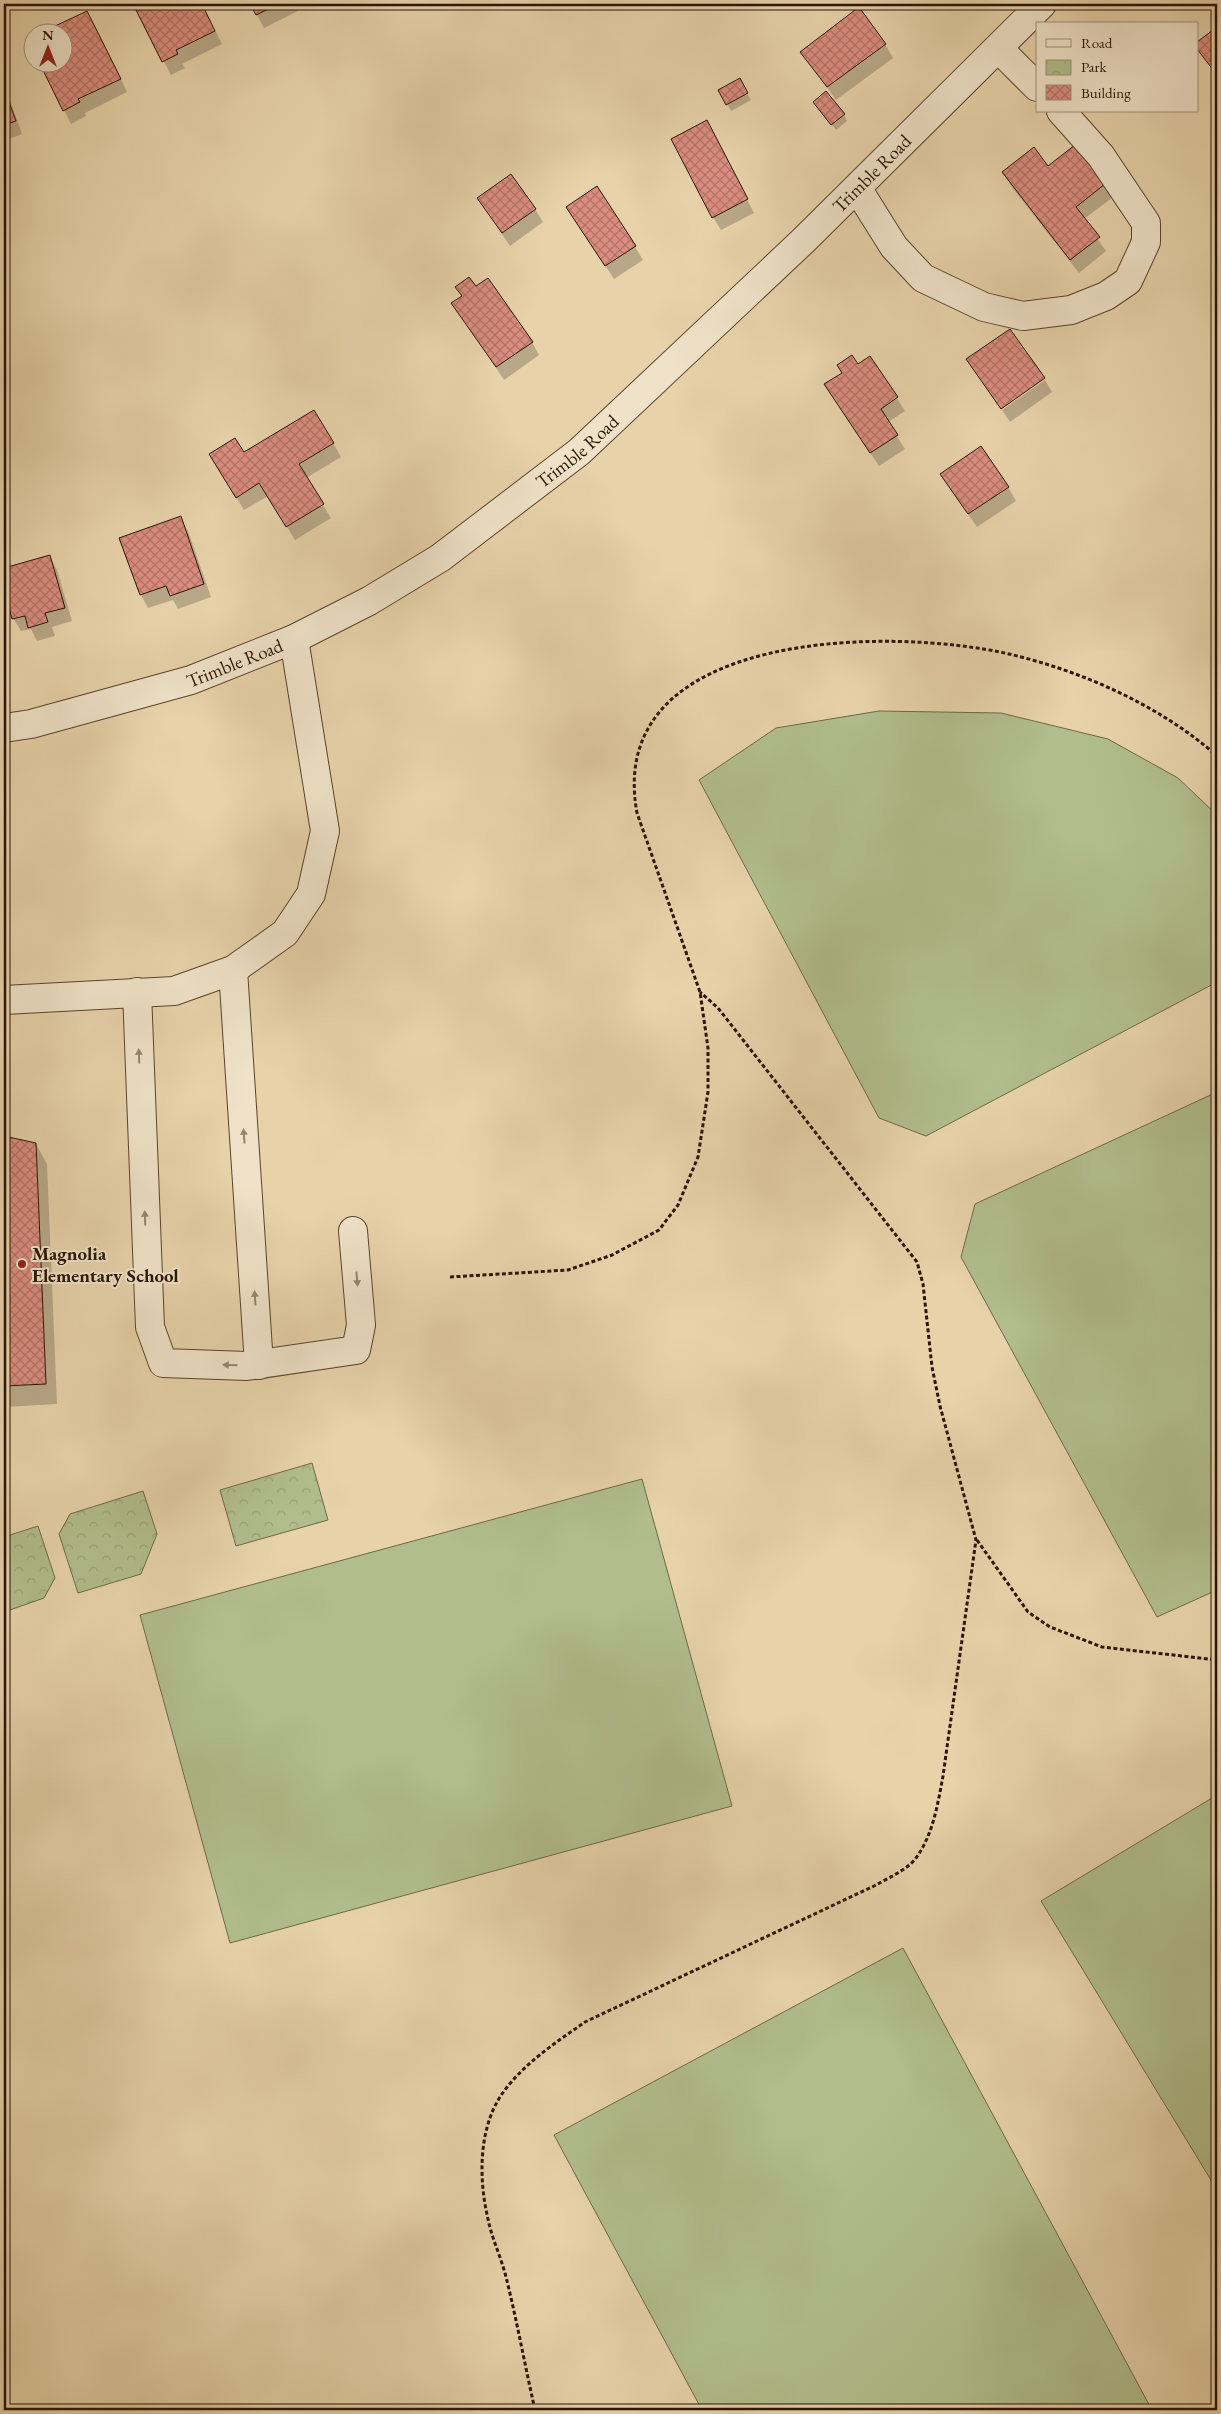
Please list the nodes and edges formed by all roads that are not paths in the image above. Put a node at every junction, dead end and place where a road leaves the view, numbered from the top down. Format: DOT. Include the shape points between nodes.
graph roads {
  1 [pos="1042,4"];
  2 [pos="998,48"];
  3 [pos="1036,87"];
  4 [pos="1062,112"];
  5 [pos="857,188"];
  6 [pos="294,639"];
  7 [pos="4,728"];
  8 [pos="233,970"];
  9 [pos="137,992"];
  10 [pos="4,1000"];
  11 [pos="353,1231"];
  12 [pos="259,1364"];
  1 -- 2 [label="street, Trimble Road"];
  2 -- 3 [label="street"];
  2 -- 5 [label="street, Trimble Road"];
  4 -- 5 [label="street" via="1101,156 1146,223 1146,242 1128,281 1106,296 1071,310 1023,316 984,307 923,278 894,246"];
  5 -- 6 [label="street, Trimble Road" via="578,452 440,558 369,601"];
  6 -- 7 [label="street, Trimble Road" via="191,680 31,724"];
  6 -- 8 [label="street" via="325,831 311,894 285,933"];
  8 -- 9 [label="street" via="174,991"];
  12 -- 8 [label="street, one-way"];
  9 -- 10 [label="street"];
  12 -- 9 [label="street, one-way" via="163,1363 150,1326"];
  11 -- 12 [label="street, one-way" via="361,1325 356,1350"];
}
